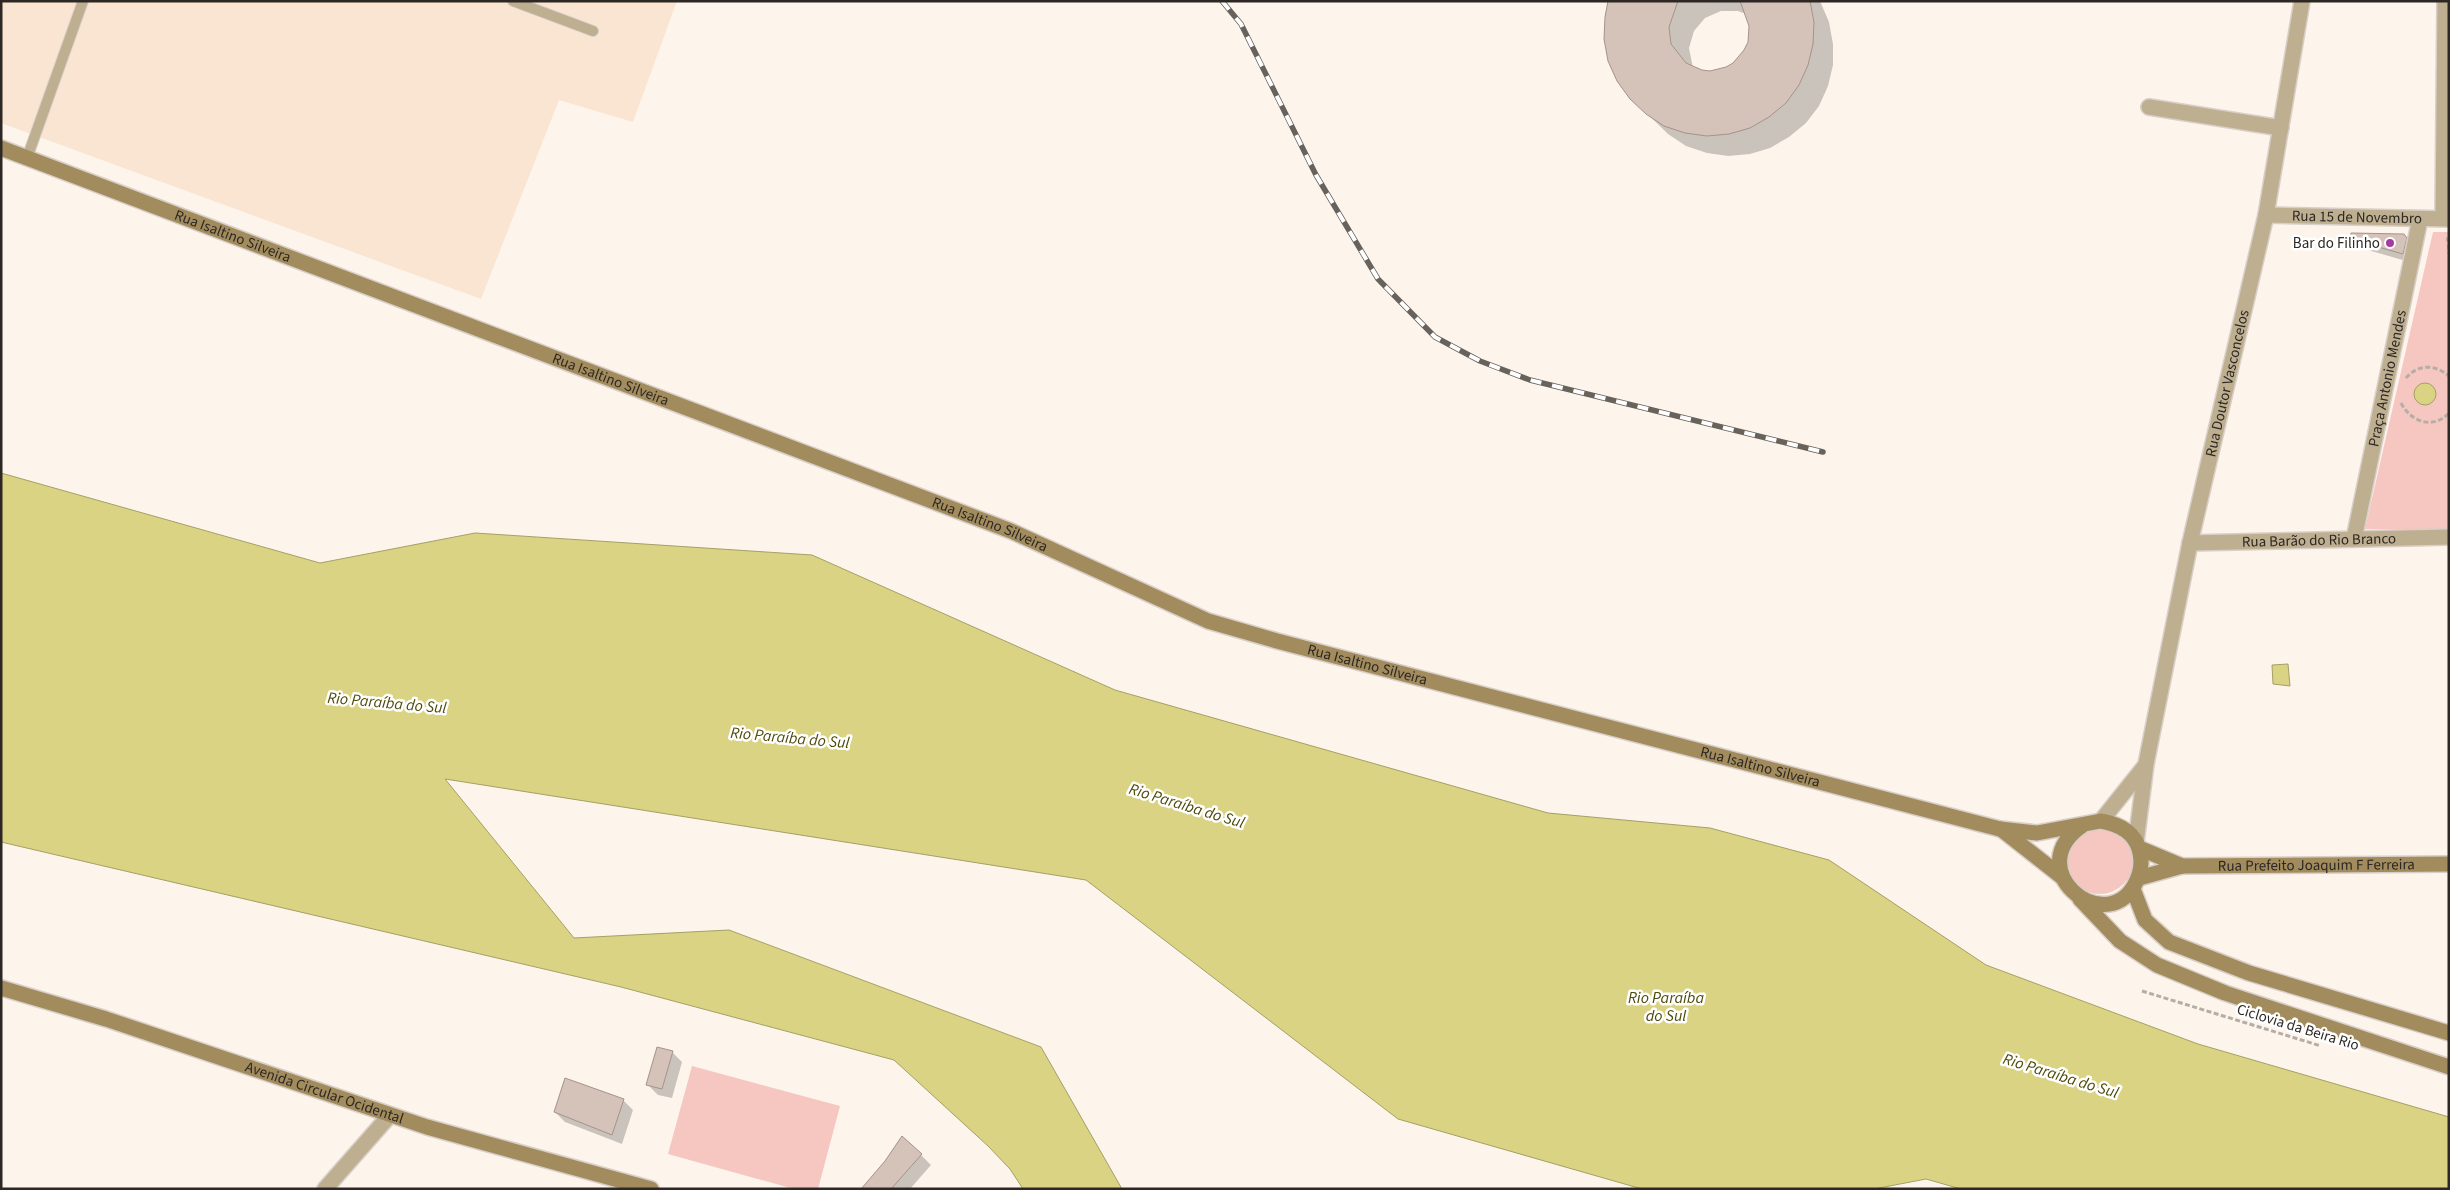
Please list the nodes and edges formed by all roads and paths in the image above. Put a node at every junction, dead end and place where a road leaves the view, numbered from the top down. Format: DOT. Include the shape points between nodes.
graph roads {
  1 [pos="83,1"];
  2 [pos="513,1"];
  3 [pos="2302,1"];
  4 [pos="2445,1"];
  5 [pos="593,31"];
  6 [pos="2149,107"];
  7 [pos="2281,128"];
  8 [pos="1,148"];
  9 [pos="27,158"];
  10 [pos="2266,215"];
  11 [pos="2420,219"];
  12 [pos="2446,219"];
  13 [pos="2449,376"];
  14 [pos="2404,381"];
  15 [pos="2398,405"];
  16 [pos="2449,413"];
  17 [pos="2449,537"];
  18 [pos="2354,539"];
  19 [pos="2190,543"];
  20 [pos="2146,764"];
  21 [pos="2101,821"];
  22 [pos="2083,825"];
  23 [pos="2000,828"];
  24 [pos="2138,845"];
  25 [pos="2449,864"];
  26 [pos="2182,866"];
  27 [pos="2062,877"];
  28 [pos="2136,884"];
  29 [pos="2077,896"];
  30 [pos="1,988"];
  31 [pos="2142,991"];
  32 [pos="2449,1033"];
  33 [pos="2330,1049"];
  34 [pos="2449,1067"];
  35 [pos="390,1115"];
  36 [pos="325,1189"];
  37 [pos="650,1189"];
  1 -- 9 [label="lane"];
  2 -- 5 [label="lane"];
  3 -- 7 [label="street, Rua Doutor Vasconcelos"];
  4 -- 12 [label="street"];
  6 -- 7 [label="street"];
  7 -- 10 [label="street, Rua Doutor Vasconcelos"];
  8 -- 9 [label="main road, Rua Isaltino Silveira"];
  9 -- 23 [label="main road, Rua Isaltino Silveira" via="1012,531 1208,621"];
  10 -- 11 [label="street, Rua 15 de Novembro"];
  10 -- 19 [label="street, Rua Doutor Vasconcelos"];
  11 -- 12 [label="street, Rua 15 de Novembro"];
  11 -- 18 [label="street, Praça Antonio Mendes"];
  13 -- 14 [label="path" via="2440,370 2422,368 2413,371"];
  15 -- 16 [label="path" via="2400,395 2406,411 2420,422 2438,421"];
  17 -- 18 [label="street, Rua Barão do Rio Branco"];
  18 -- 19 [label="street, Rua Barão do Rio Branco"];
  19 -- 20 [label="street, Rua Doutor Vasconcelos"];
  20 -- 21 [label="street, Rua Doutor Vasconcelos"];
  20 -- 24 [label="street, Rua Doutor Vasconcelos"];
  21 -- 22 [label="main road"];
  21 -- 24 [label="main road" via="2122,827"];
  22 -- 23 [label="main road, Rua Isaltino Silveira" via="2037,833"];
  22 -- 27 [label="main road" via="2069,837 2060,852"];
  23 -- 27 [label="main road"];
  24 -- 26 [label="main road, Rua Prefeito Joaquim F Ferreira"];
  24 -- 28 [label="main road" via="2142,863"];
  25 -- 26 [label="main road, Rua Prefeito Joaquim F Ferreira"];
  26 -- 28 [label="main road, Rua Prefeito Joaquim F Ferreira"];
  27 -- 29 [label="main road"];
  28 -- 29 [label="main road" via="2112,902 2088,902"];
  28 -- 32 [label="main road" via="2145,920 2169,942 2249,973"];
  29 -- 34 [label="main road" via="2120,941 2157,965 2225,993"];
  30 -- 35 [label="main road, Avenida Circular Ocidental" via="106,1019"];
  31 -- 33 [label="path, Ciclovia da Beira Rio"];
  35 -- 36 [label="street"];
  35 -- 37 [label="main road, Avenida Circular Ocidental"];
}
